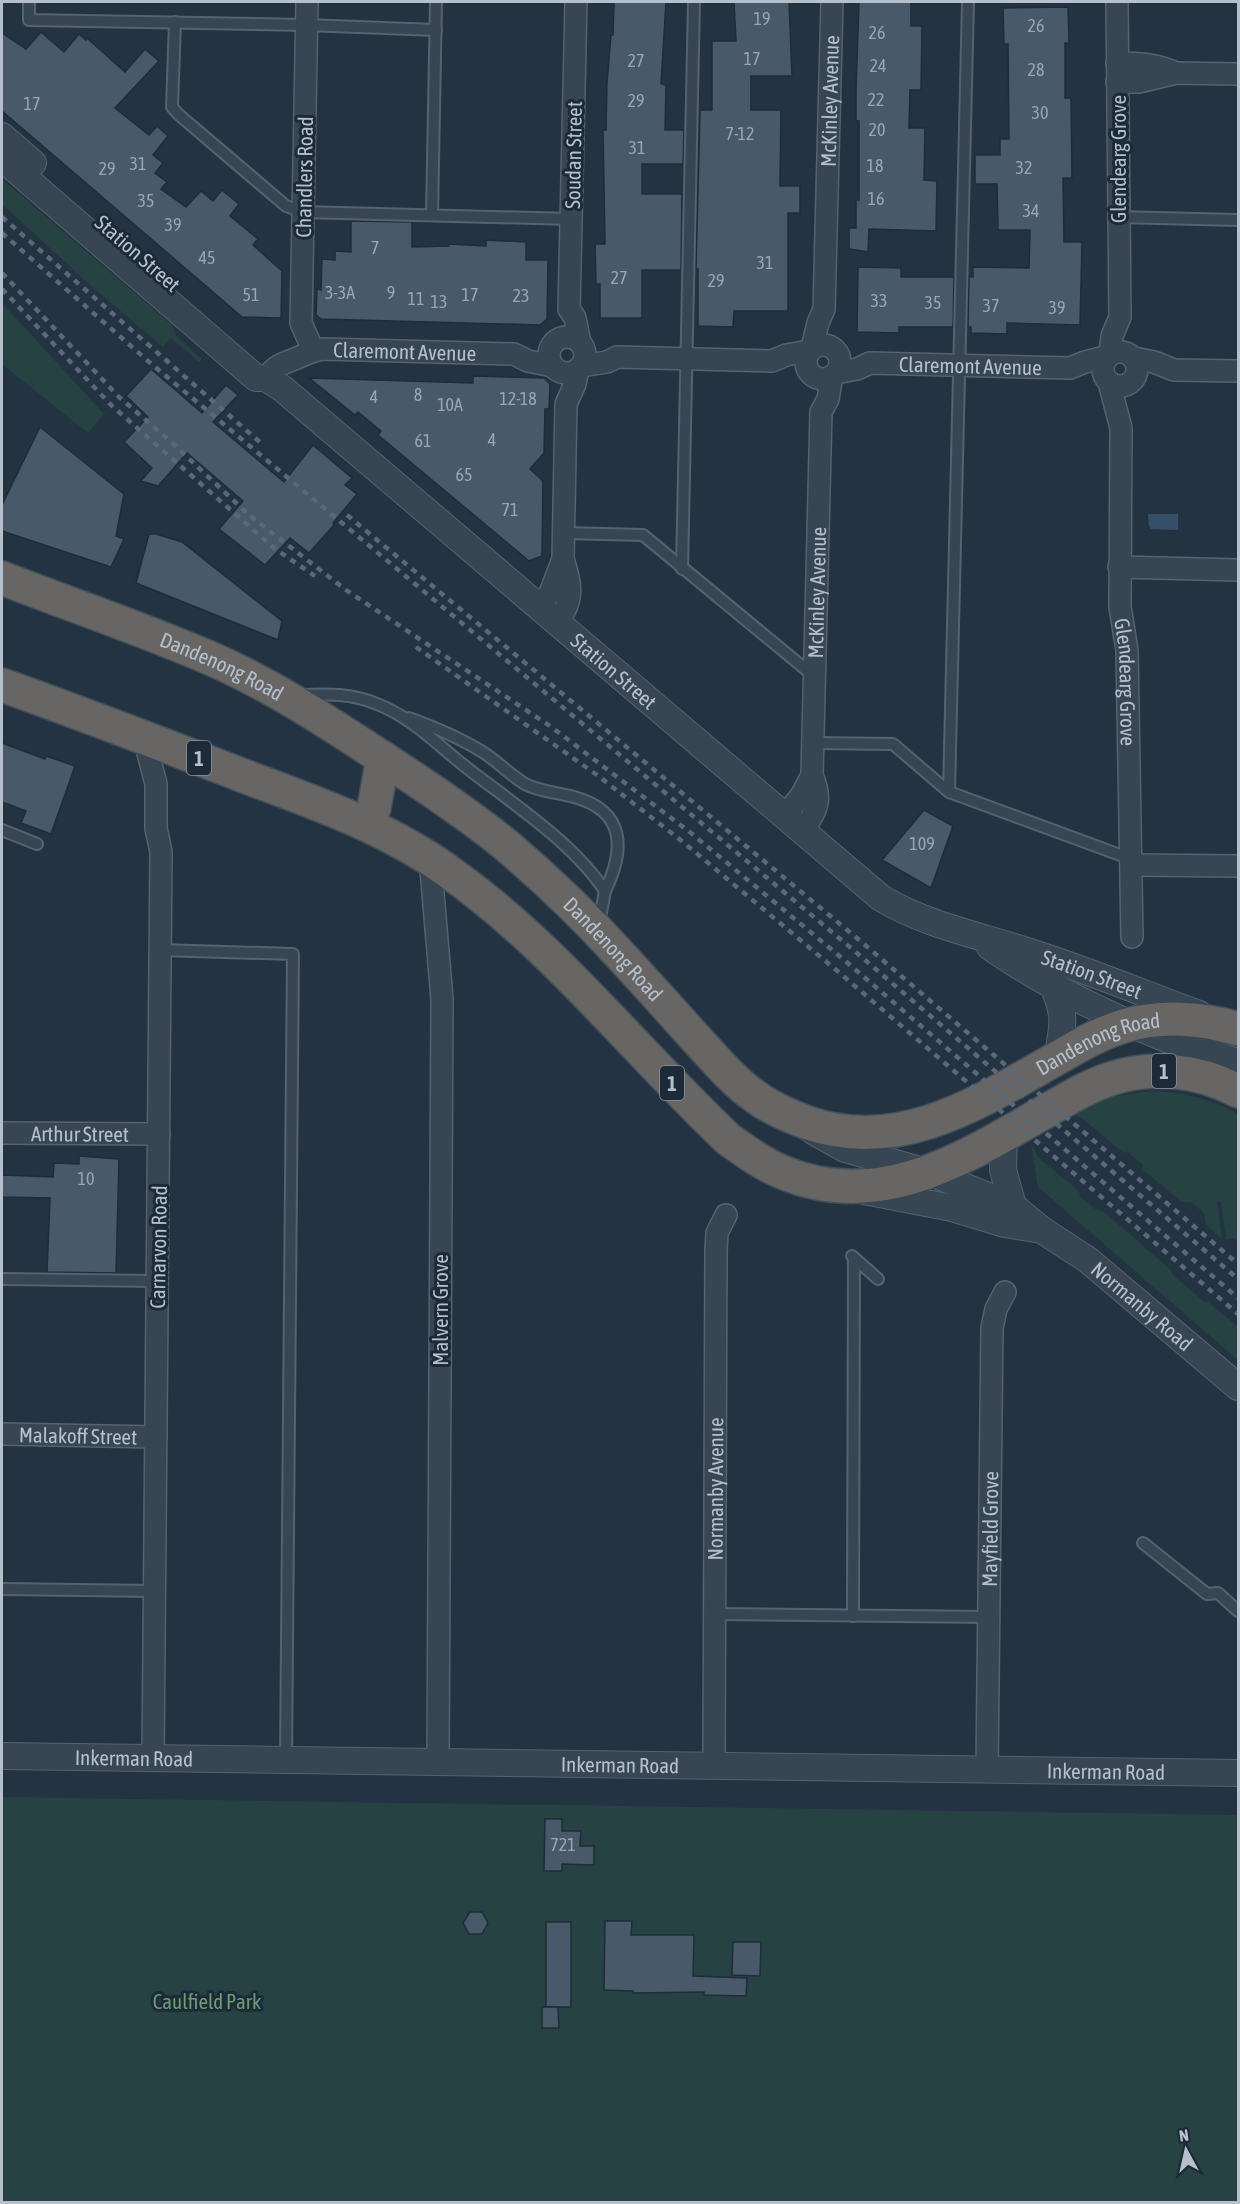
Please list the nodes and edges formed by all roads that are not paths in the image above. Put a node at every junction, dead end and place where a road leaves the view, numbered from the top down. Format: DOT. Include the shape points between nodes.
graph roads {
  1 [pos="29,2"];
  2 [pos="307,2"];
  3 [pos="436,2"];
  4 [pos="576,2"];
  5 [pos="694,2"];
  6 [pos="832,2"];
  7 [pos="968,2"];
  8 [pos="1117,2"];
  9 [pos="175,22"];
  10 [pos="306,25"];
  11 [pos="436,30"];
  12 [pos="1117,72"];
  13 [pos="1239,74"];
  14 [pos="2,135"];
  15 [pos="2,158"];
  16 [pos="36,177"];
  17 [pos="303,213"];
  18 [pos="432,215"];
  19 [pos="1118,217"];
  20 [pos="572,219"];
  21 [pos="1239,220"];
  22 [pos="569,309"];
  23 [pos="824,309"];
  24 [pos="555,343"];
  25 [pos="581,344"];
  26 [pos="811,350"];
  27 [pos="305,354"];
  28 [pos="514,354"];
  29 [pos="617,357"];
  30 [pos="686,358"];
  31 [pos="772,361"];
  32 [pos="835,362"];
  33 [pos="1125,364"];
  34 [pos="959,365"];
  35 [pos="554,367"];
  36 [pos="579,368"];
  37 [pos="1070,368"];
  38 [pos="1239,371"];
  39 [pos="810,373"];
  40 [pos="1107,381"];
  41 [pos="275,384"];
  42 [pos="566,404"];
  43 [pos="821,412"];
  44 [pos="1121,428"];
  45 [pos="564,533"];
  46 [pos="1119,567"];
  47 [pos="682,569"];
  48 [pos="1239,570"];
  49 [pos="9,589"];
  50 [pos="548,614"];
  51 [pos="815,677"];
  52 [pos="6,680"];
  53 [pos="283,696"];
  54 [pos="398,714"];
  55 [pos="144,738"];
  56 [pos="813,743"];
  57 [pos="383,758"];
  58 [pos="949,792"];
  59 [pos="794,823"];
  60 [pos="368,824"];
  61 [pos="2,830"];
  62 [pos="37,844"];
  63 [pos="430,858"];
  64 [pos="1131,862"];
  65 [pos="1239,866"];
  66 [pos="605,891"];
  67 [pos="598,931"];
  68 [pos="976,937"];
  69 [pos="1132,937"];
  70 [pos="161,950"];
  71 [pos="1052,984"];
  72 [pos="1131,1024"];
  73 [pos="1238,1029"];
  74 [pos="1057,1059"];
  75 [pos="1239,1063"];
  76 [pos="1239,1091"];
  77 [pos="783,1113"];
  78 [pos="2,1133"];
  79 [pos="159,1134"];
  80 [pos="1004,1136"];
  81 [pos="931,1173"];
  82 [pos="832,1185"];
  83 [pos="1013,1206"];
  84 [pos="726,1215"];
  85 [pos="1042,1230"];
  86 [pos="2,1279"];
  87 [pos="878,1279"];
  88 [pos="158,1281"];
  89 [pos="1005,1292"];
  90 [pos="1239,1387"];
  91 [pos="2,1434"];
  92 [pos="156,1437"];
  93 [pos="1143,1543"];
  94 [pos="2,1589"];
  95 [pos="155,1591"];
  96 [pos="1239,1611"];
  97 [pos="715,1614"];
  98 [pos="853,1616"];
  99 [pos="990,1617"];
  100 [pos="2,1756"];
  101 [pos="153,1758"];
  102 [pos="286,1760"];
  103 [pos="438,1761"];
  104 [pos="714,1766"];
  105 [pos="987,1769"];
  106 [pos="1239,1773"];
  1 -- 9 [label="lane" via="29,20"];
  2 -- 10 [label="street, Chandlers Road"];
  3 -- 11 [label="lane"];
  4 -- 20 [label="street, Soudan Street"];
  5 -- 30 [label="lane"];
  6 -- 23 [label="street, McKinley Avenue"];
  7 -- 34 [label="lane"];
  8 -- 12 [label="street, Glendearg Grove"];
  9 -- 10 [label="lane"];
  9 -- 17 [label="lane" via="172,107 286,207"];
  10 -- 11 [label="lane"];
  10 -- 17 [label="street, Chandlers Road"];
  11 -- 18 [label="lane"];
  12 -- 13 [label="street" via="1147,64 1176,73"];
  12 -- 19 [label="street, Glendearg Grove"];
  14 -- 16 [label="street, Station Street"];
  15 -- 16 [label="street, Station Street"];
  16 -- 41 [label="street, Station Street" via="178,288"];
  17 -- 18 [label="lane"];
  17 -- 27 [label="street, Chandlers Road" via="301,324"];
  18 -- 20 [label="lane"];
  19 -- 21 [label="lane"];
  19 -- 33 [label="street, Glendearg Grove" via="1120,317 1127,335"];
  20 -- 22 [label="street, Soudan Street"];
  22 -- 24 [label="street, Soudan Street"];
  22 -- 25 [label="street, Soudan Street"];
  23 -- 26 [label="street, McKinley Avenue"];
  23 -- 32 [label="street, McKinley Avenue"];
  24 -- 25 [label="street" via="568,338"];
  24 -- 28 [label="street, Claremont Avenue"];
  24 -- 35 [label="street" via="549,355"];
  25 -- 29 [label="street"];
  25 -- 36 [label="street" via="585,356"];
  26 -- 31 [label="street"];
  26 -- 32 [label="street" via="823,345"];
  26 -- 39 [label="street" via="806,361"];
  27 -- 28 [label="street, Claremont Avenue"];
  27 -- 41 [label="street, Claremont Avenue" via="276,366"];
  28 -- 35 [label="street, Claremont Avenue"];
  29 -- 30 [label="street"];
  29 -- 36 [label="street"];
  30 -- 31 [label="street"];
  30 -- 47 [label="lane"];
  31 -- 39 [label="street" via="784,368"];
  32 -- 34 [label="street, Claremont Avenue" via="859,356 870,363"];
  32 -- 39 [label="street" via="821,379"];
  32 -- 43 [label="street, McKinley Avenue" via="828,399"];
  33 -- 37 [label="street, Claremont Avenue" via="1085,362"];
  33 -- 38 [label="street" via="1154,362 1174,370"];
  33 -- 40 [label="street, Claremont Avenue" via="1120,386"];
  33 -- 44 [label="street, Glendearg Grove"];
  34 -- 37 [label="street, Claremont Avenue"];
  34 -- 58 [label="lane"];
  35 -- 36 [label="street" via="567,373"];
  35 -- 42 [label="street"];
  36 -- 42 [label="street"];
  37 -- 40 [label="street, Claremont Avenue"];
  39 -- 43 [label="street, McKinley Avenue"];
  40 -- 44 [label="street, Glendearg Grove"];
  41 -- 50 [label="street, Station Street"];
  42 -- 45 [label="street"];
  43 -- 51 [label="street, McKinley Avenue"];
  44 -- 46 [label="street, Glendearg Grove"];
  45 -- 47 [label="lane" via="643,535"];
  45 -- 50 [label="street" via="563,559 550,593"];
  46 -- 48 [label="street"];
  46 -- 64 [label="street, Glendearg Grove" via="1127,650"];
  47 -- 51 [label="lane"];
  49 -- 53 [label="highway, Dandenong Road / 1" via="214,660"];
  50 -- 59 [label="street, Station Street"];
  51 -- 56 [label="street, McKinley Avenue"];
  52 -- 55 [label="highway, Dandenong Road / 1"];
  53 -- 54 [label="lane" via="340,693"];
  53 -- 57 [label="highway, Dandenong Road / 1"];
  54 -- 66 [label="lane" via="555,837 585,863"];
  54 -- 66 [label="lane" via="467,743 525,783 588,801 603,812 612,823 620,846"];
  55 -- 60 [label="highway, Dandenong Road / 1"];
  55 -- 70 [label="street, Carnarvon Road" via="156,784"];
  56 -- 58 [label="lane" via="893,744"];
  56 -- 59 [label="street, McKinley Avenue" via="812,775"];
  57 -- 60 [label="highway"];
  57 -- 67 [label="highway, Dandenong Road / 1" via="439,794 502,843"];
  58 -- 64 [label="lane"];
  59 -- 68 [label="street, Station Street" via="881,898"];
  60 -- 63 [label="highway, Dandenong Road / 1"];
  61 -- 62 [label="lane"];
  63 -- 82 [label="highway, Dandenong Road / 1" via="537,943 728,1139 782,1172"];
  63 -- 103 [label="street, Malvern Grove" via="442,999"];
  64 -- 65 [label="street"];
  64 -- 69 [label="street, Glendearg Grove"];
  66 -- 67 [label="lane"];
  67 -- 77 [label="highway, Dandenong Road / 1" via="728,1073 754,1096"];
  68 -- 71 [label="street, Station Street"];
  68 -- 73 [label="street, Station Street" via="1029,951"];
  70 -- 79 [label="street, Carnarvon Road"];
  70 -- 102 [label="lane" via="293,954"];
  71 -- 72 [label="street, Station Street"];
  71 -- 74 [label="street" via="1064,1021"];
  72 -- 73 [label="highway, Dandenong Road / 1" via="1176,1019"];
  72 -- 74 [label="highway, Dandenong Road / 1"];
  72 -- 75 [label="street, Station Street"];
  74 -- 77 [label="highway, Dandenong Road / 1" via="968,1108 913,1128 846,1132"];
  76 -- 80 [label="highway, Dandenong Road / 1" via="1187,1073 1137,1072 1088,1087"];
  77 -- 81 [label="street, Normanby Road" via="845,1149"];
  78 -- 79 [label="street, Arthur Street"];
  79 -- 88 [label="street, Carnarvon Road"];
  80 -- 81 [label="highway, Dandenong Road / 1"];
  80 -- 83 [label="street" via="1004,1175"];
  81 -- 82 [label="highway, Dandenong Road / 1" via="888,1185"];
  81 -- 83 [label="street, Normanby Road"];
  82 -- 85 [label="street, Normanby Road"];
  83 -- 85 [label="street, Normanby Road"];
  84 -- 97 [label="street, Normanby Avenue" via="717,1233 716,1251"];
  85 -- 90 [label="street, Normanby Road" via="1088,1260"];
  86 -- 88 [label="lane"];
  87 -- 98 [label="lane" via="852,1256"];
  88 -- 92 [label="street, Carnarvon Road"];
  89 -- 99 [label="street, Mayfield Grove" via="992,1328"];
  91 -- 92 [label="street, Malakoff Street"];
  92 -- 95 [label="street, Carnarvon Road"];
  93 -- 96 [label="lane" via="1207,1594 1218,1593"];
  94 -- 95 [label="lane"];
  95 -- 101 [label="street, Carnarvon Road"];
  97 -- 98 [label="lane"];
  97 -- 104 [label="street, Normanby Avenue"];
  98 -- 99 [label="lane"];
  99 -- 105 [label="street, Mayfield Grove"];
  100 -- 101 [label="street, Inkerman Road"];
  101 -- 102 [label="street, Inkerman Road"];
  102 -- 103 [label="street, Inkerman Road"];
  103 -- 104 [label="street, Inkerman Road"];
  104 -- 105 [label="street, Inkerman Road"];
  105 -- 106 [label="street, Inkerman Road"];
}
